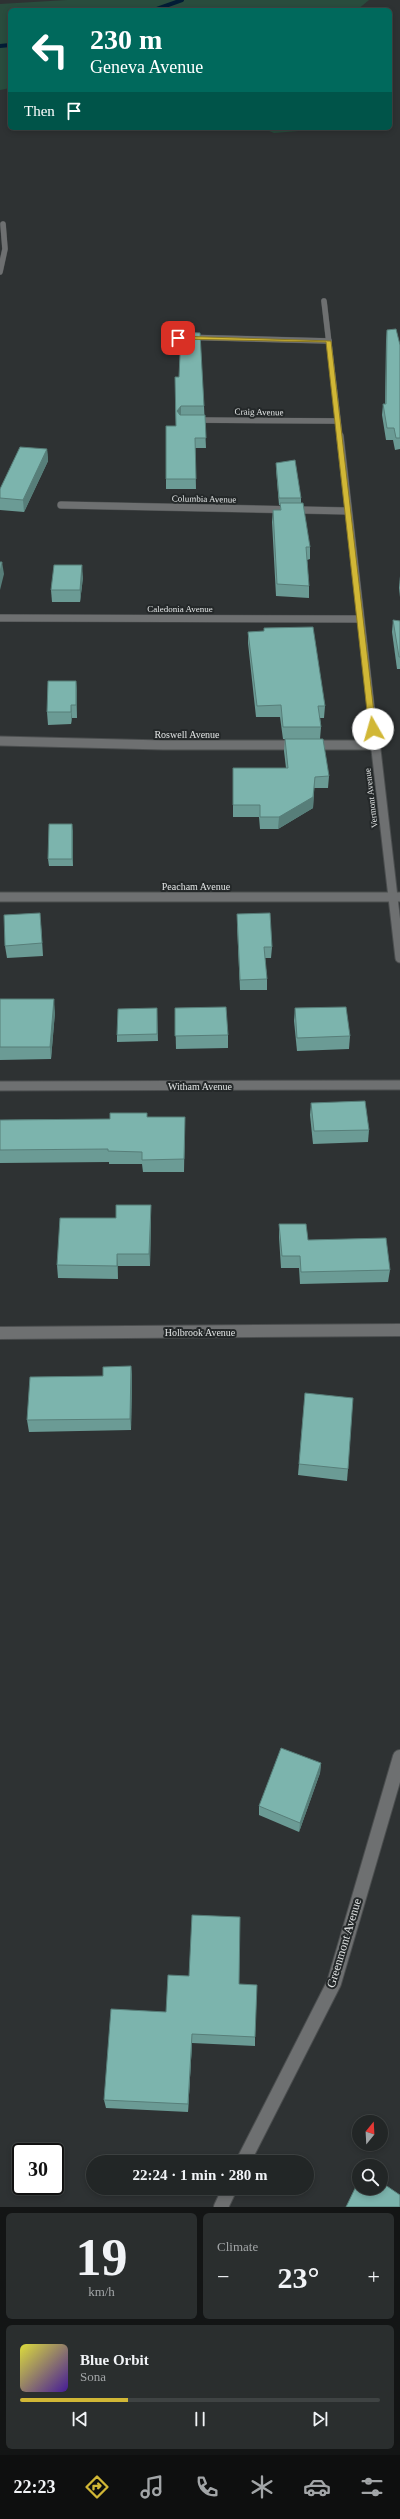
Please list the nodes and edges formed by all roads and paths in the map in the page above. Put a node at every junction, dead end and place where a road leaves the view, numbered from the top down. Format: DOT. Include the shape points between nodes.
graph roads {
  1 [pos="3,224"];
  2 [pos="0,272"];
  3 [pos="324,301"];
  4 [pos="178,338"];
  5 [pos="329,341"];
  6 [pos="188,420"];
  7 [pos="338,421"];
  8 [pos="61,505"];
  9 [pos="348,511"];
  10 [pos="0,618"];
  11 [pos="360,620"];
  12 [pos="0,741"];
  13 [pos="375,745"];
  14 [pos="0,897"];
  15 [pos="396,897"];
  16 [pos="400,958"];
  17 [pos="400,1085"];
  18 [pos="0,1086"];
  19 [pos="400,1330"];
  20 [pos="0,1333"];
  21 [pos="400,1757"];
  22 [pos="247,2155"];
  23 [pos="227,2195"];
  24 [pos="221,2207"];
  1 -- 2 [label="street" via="5,249"];
  3 -- 5 [label="street, Vermont Avenue"];
  4 -- 5 [label="street"];
  5 -- 7 [label="street, Vermont Avenue"];
  6 -- 7 [label="street, Craig Avenue"];
  7 -- 9 [label="street, Vermont Avenue"];
  8 -- 9 [label="street, Columbia Avenue"];
  9 -- 11 [label="street, Vermont Avenue"];
  10 -- 11 [label="street, Caledonia Avenue"];
  11 -- 13 [label="street, Vermont Avenue"];
  12 -- 13 [label="street, Roswell Avenue" via="163,745"];
  13 -- 15 [label="street, Vermont Avenue"];
  14 -- 15 [label="street, Peacham Avenue"];
  15 -- 16 [label="street, Vermont Avenue"];
  17 -- 18 [label="street, Witham Avenue"];
  19 -- 20 [label="street, Holbrook Avenue"];
  21 -- 22 [label="street, Greenmont Avenue" via="334,1983"];
  23 -- 24 [label="street"];
}
